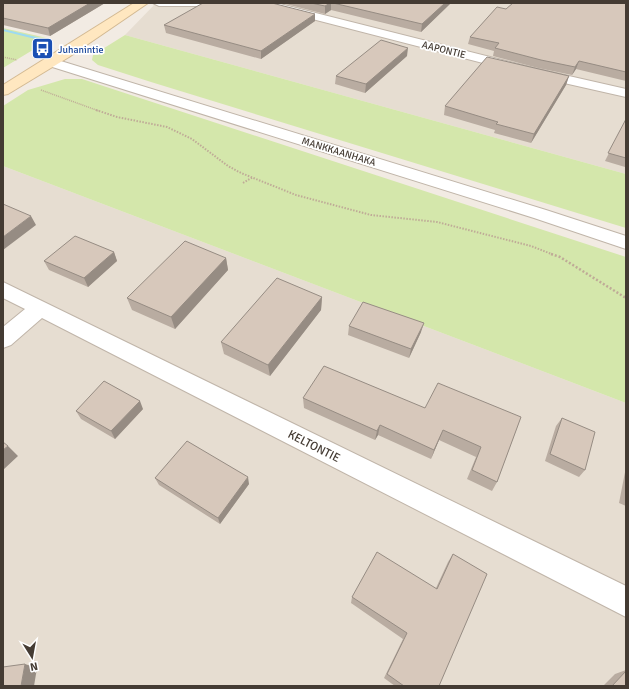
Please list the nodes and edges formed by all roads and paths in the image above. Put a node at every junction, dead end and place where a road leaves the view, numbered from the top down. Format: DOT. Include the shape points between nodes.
graph roads {
  1 [pos="142,3"];
  2 [pos="159,3"];
  3 [pos="201,3"];
  4 [pos="262,3"];
  5 [pos="3,57"];
  6 [pos="22,61"];
  7 [pos="51,62"];
  8 [pos="39,88"];
  9 [pos="3,91"];
  10 [pos="626,93"];
  11 [pos="254,177"];
  12 [pos="243,183"];
  13 [pos="626,243"];
  14 [pos="3,289"];
  15 [pos="626,298"];
  16 [pos="39,309"];
  17 [pos="3,339"];
  18 [pos="626,602"];
  1 -- 7 [label="main road"];
  2 -- 3 [label="street"];
  4 -- 10 [label="street, AAPONTIE"];
  5 -- 6 [label="path"];
  7 -- 9 [label="main road"];
  7 -- 13 [label="street, MANKKAANHAKA" via="525,209"];
  8 -- 11 [label="path" via="45,93 117,117 167,127 192,139 228,166"];
  11 -- 12 [label="path"];
  11 -- 15 [label="path" via="296,195 371,215 437,222 531,246 560,257"];
  14 -- 16 [label="street, KELTONTIE"];
  16 -- 17 [label="street"];
  16 -- 18 [label="street, KELTONTIE"];
}
